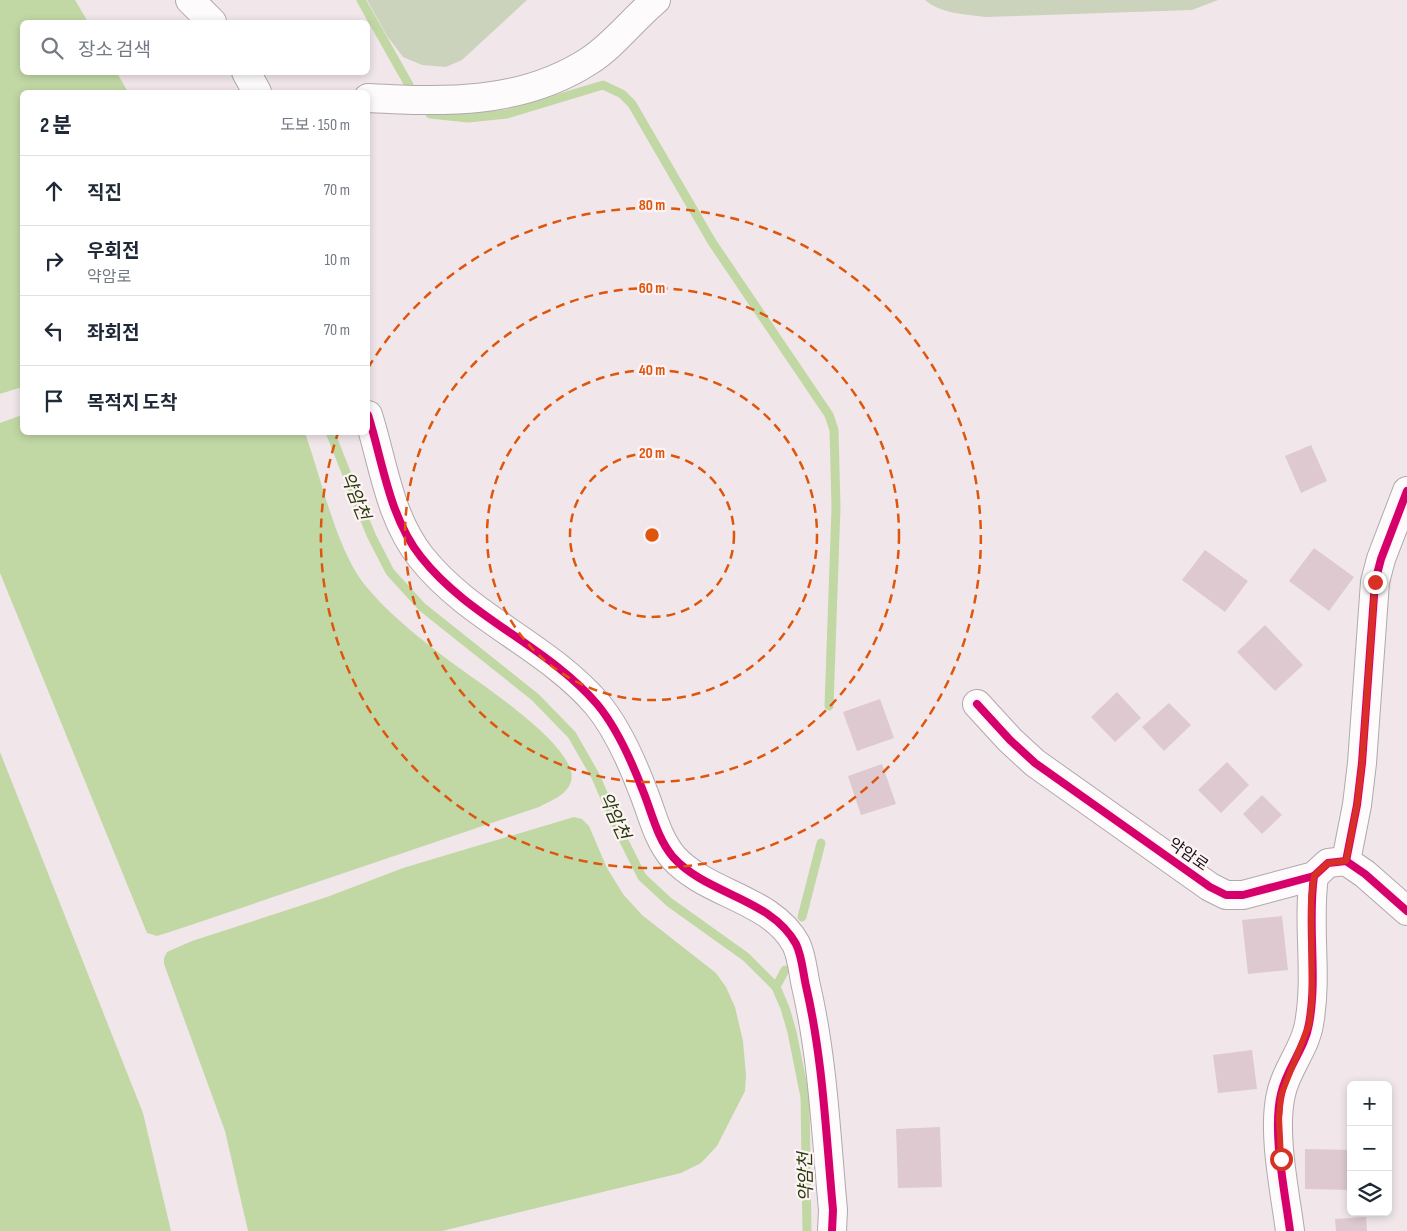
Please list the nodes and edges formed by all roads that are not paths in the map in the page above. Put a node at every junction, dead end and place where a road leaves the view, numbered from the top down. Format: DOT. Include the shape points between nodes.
graph roads {
  1 [pos="190,0"];
  2 [pos="656,0"];
  3 [pos="210,20"];
  4 [pos="370,98"];
  5 [pos="370,422"];
  6 [pos="1407,491"];
  7 [pos="977,704"];
  8 [pos="1346,861"];
  9 [pos="1314,876"];
  10 [pos="1407,911"];
  11 [pos="832,1231"];
  12 [pos="1290,1231"];
  1 -- 3 [label="street"];
  2 -- 4 [label="street" via="589,61 546,83 500,97 447,101"];
  5 -- 11 [label="street" via="400,519 420,556 466,602 527,643 597,705 624,749 654,825 673,857 707,884 772,917 788,931 797,946 815,1024 833,1210"];
  6 -- 8 [label="street" via="1375,582 1362,763"];
  7 -- 9 [label="street, 약암로" via="1035,763 1226,896"];
  8 -- 9 [label="street, 약암로" via="1328,863"];
  8 -- 10 [label="street"];
  9 -- 12 [label="street" via="1309,1025 1281,1095 1279,1118"];
}
